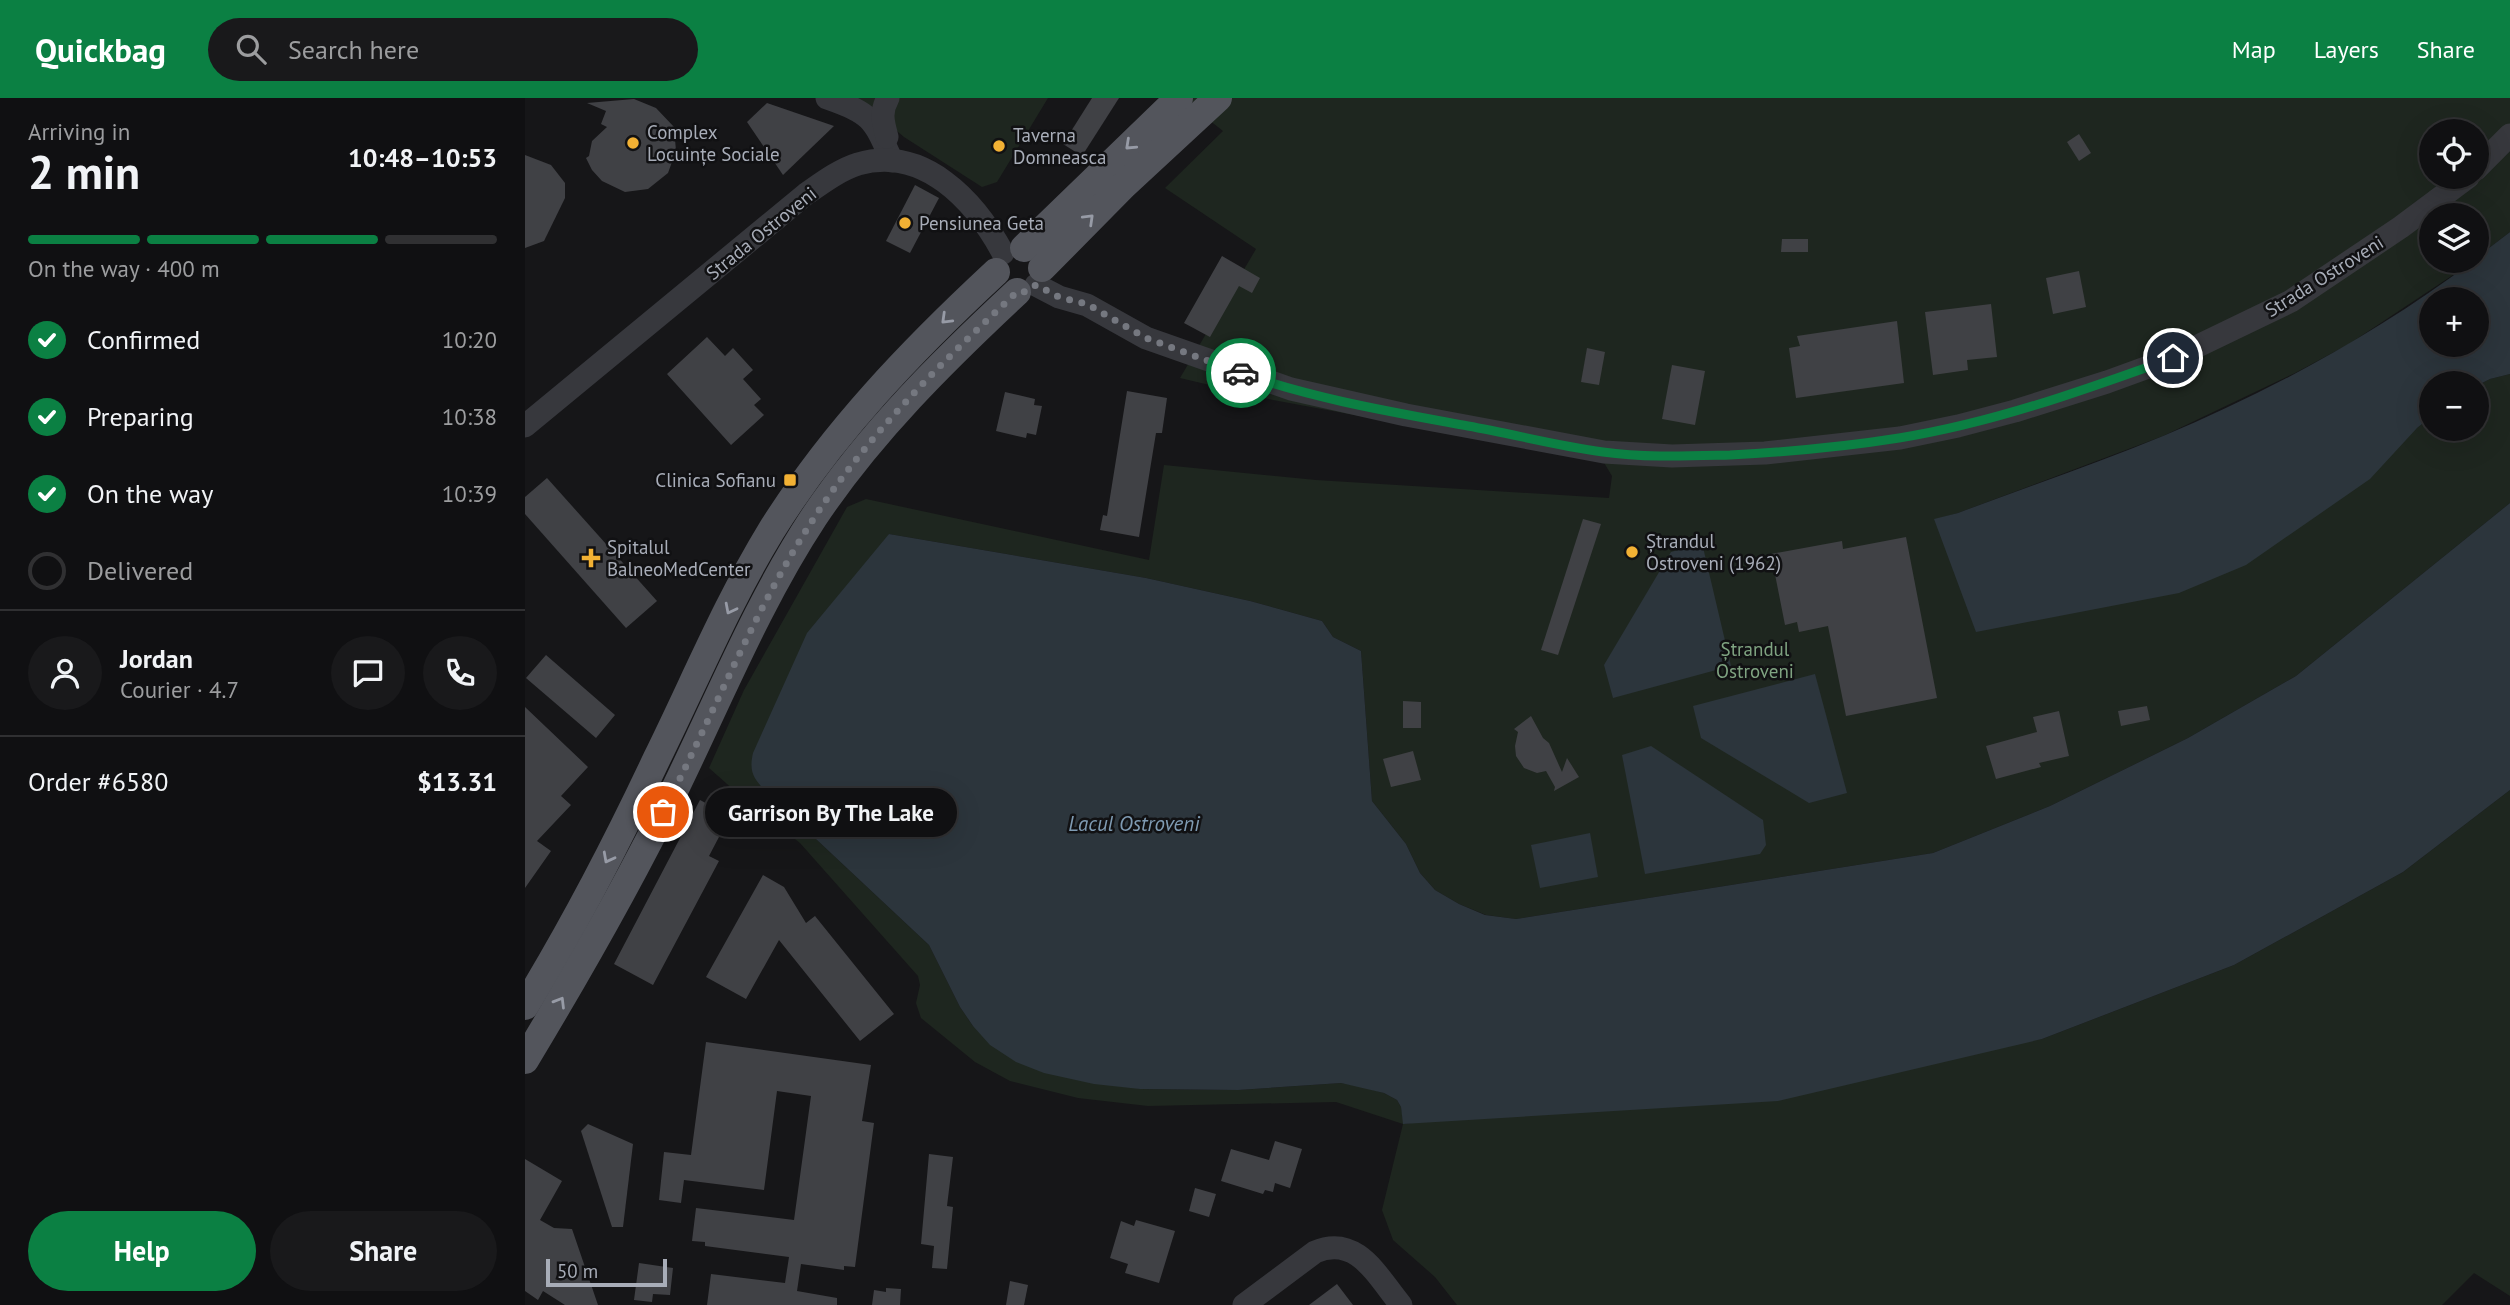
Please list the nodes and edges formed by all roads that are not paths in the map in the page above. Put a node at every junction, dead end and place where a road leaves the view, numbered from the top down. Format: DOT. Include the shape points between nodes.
graph roads {
  1 [pos="827,98"];
  2 [pos="888,98"];
  3 [pos="1179,98"];
  4 [pos="1218,98"];
  5 [pos="2510,135"];
  6 [pos="2489,156"];
  7 [pos="892,161"];
  8 [pos="2451,189"];
  9 [pos="1023,267"];
  10 [pos="525,426"];
  11 [pos="525,1006"];
  12 [pos="525,1060"];
  13 [pos="1252,1303"];
  14 [pos="1401,1305"];
  1 -- 7 [label="street" via="862,111 875,122"];
  2 -- 7 [label="street" via="882,119"];
  3 -- 9 [label="main road, one-way"];
  9 -- 4 [label="main road, one-way" via="1114,194"];
  5 -- 6 [label="street"];
  7 -- 9 [label="street, Strada Ostroveni" via="911,164 947,182 1000,223"];
  7 -- 10 [label="street, Strada Ostroveni" via="855,165 824,182"];
  8 -- 9 [label="street, Strada Ostroveni" via="2291,301 2173,358 1958,426 1805,450 1713,455 1604,452 1291,389 1146,338 1087,304 1059,297"];
  9 -- 11 [label="main road, one-way" via="917,347 776,524 598,876"];
  12 -- 9 [label="main road, one-way" via="633,871 755,623 815,516 860,456"];
  13 -- 14 [label="street" via="1315,1252 1339,1246 1359,1255"];
}
